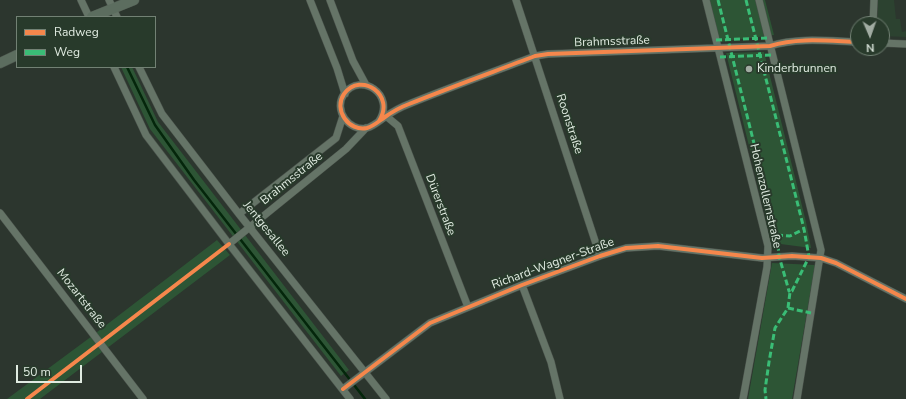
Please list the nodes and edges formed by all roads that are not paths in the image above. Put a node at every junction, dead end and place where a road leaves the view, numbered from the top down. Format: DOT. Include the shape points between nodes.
graph roads {
  1 [pos="82,0"];
  2 [pos="134,0"];
  3 [pos="310,0"];
  4 [pos="330,0"];
  5 [pos="516,0"];
  6 [pos="706,0"];
  7 [pos="759,0"];
  8 [pos="874,0"];
  9 [pos="113,8"];
  10 [pos="90,16"];
  11 [pos="93,16"];
  12 [pos="873,16"];
  13 [pos="850,42"];
  14 [pos="890,43"];
  15 [pos="906,44"];
  16 [pos="770,46"];
  17 [pos="718,48"];
  18 [pos="16,55"];
  19 [pos="535,56"];
  20 [pos="0,63"];
  21 [pos="114,68"];
  22 [pos="139,68"];
  23 [pos="366,85"];
  24 [pos="345,94"];
  25 [pos="343,116"];
  26 [pos="386,116"];
  27 [pos="380,120"];
  28 [pos="366,128"];
  29 [pos="0,213"];
  30 [pos="239,214"];
  31 [pos="250,227"];
  32 [pos="228,244"];
  33 [pos="600,256"];
  34 [pos="768,258"];
  35 [pos="821,258"];
  36 [pos="522,285"];
  37 [pos="906,299"];
  38 [pos="468,307"];
  39 [pos="365,372"];
  40 [pos="343,389"];
  41 [pos="143,399"];
  42 [pos="350,399"];
  43 [pos="386,399"];
  44 [pos="560,399"];
  45 [pos="744,399"];
  46 [pos="797,399"];
  1 -- 10 [label="street"];
  2 -- 9 [label="street"];
  3 -- 24 [label="street"];
  4 -- 23 [label="street" via="353,61"];
  5 -- 19 [label="street, Roonstraße"];
  6 -- 17 [label="street, Hohenzollernstraße"];
  7 -- 16 [label="street"];
  8 -- 12 [label="street"];
  9 -- 11 [label="street"];
  13 -- 16 [label="street, Brahmsstraße" via="794,41"];
  14 -- 15 [label="street"];
  16 -- 17 [label="street, Brahmsstraße"];
  16 -- 35 [label="street" via="819,240"];
  17 -- 19 [label="street, Brahmsstraße"];
  17 -- 34 [label="street, Hohenzollernstraße" via="768,246"];
  18 -- 20 [label="street"];
  19 -- 26 [label="street, Brahmsstraße" via="408,104"];
  19 -- 33 [label="street, Roonstraße"];
  21 -- 32 [label="street" via="146,135"];
  22 -- 30 [label="street, Jentgesallee" via="162,114"];
  23 -- 24 [label="street" via="352,87"];
  23 -- 27 [label="street" via="379,92 383,100 384,109"];
  24 -- 25 [label="street" via="340,105"];
  25 -- 28 [label="street" via="348,123 357,128"];
  25 -- 30 [label="street, Brahmsstraße" via="336,138"];
  26 -- 27 [label="street, Brahmsstraße"];
  26 -- 38 [label="street, Dürerstraße" via="398,126"];
  27 -- 28 [label="street"];
  28 -- 31 [label="street, Brahmsstraße" via="346,150"];
  29 -- 41 [label="street, Mozartstraße"];
  30 -- 31 [label="street, Jentgesallee"];
  31 -- 32 [label="street, Brahmsstraße"];
  31 -- 39 [label="street, Jentgesallee"];
  32 -- 40 [label="street"];
  33 -- 34 [label="street, Richard-Wagner-Straße" via="626,248 658,246"];
  33 -- 36 [label="street, Richard-Wagner-Straße"];
  34 -- 35 [label="street, Richard-Wagner-Straße"];
  34 -- 45 [label="street, Hohenzollernstraße"];
  35 -- 37 [label="street, Richard-Wagner-Straße" via="836,263"];
  35 -- 46 [label="street"];
  36 -- 38 [label="street, Richard-Wagner-Straße"];
  36 -- 44 [label="street" via="551,362"];
  38 -- 39 [label="street, Richard-Wagner-Straße" via="430,323"];
  39 -- 40 [label="street, Richard-Wagner-Straße"];
  39 -- 43 [label="street, Jentgesallee"];
  40 -- 42 [label="street"];
}
